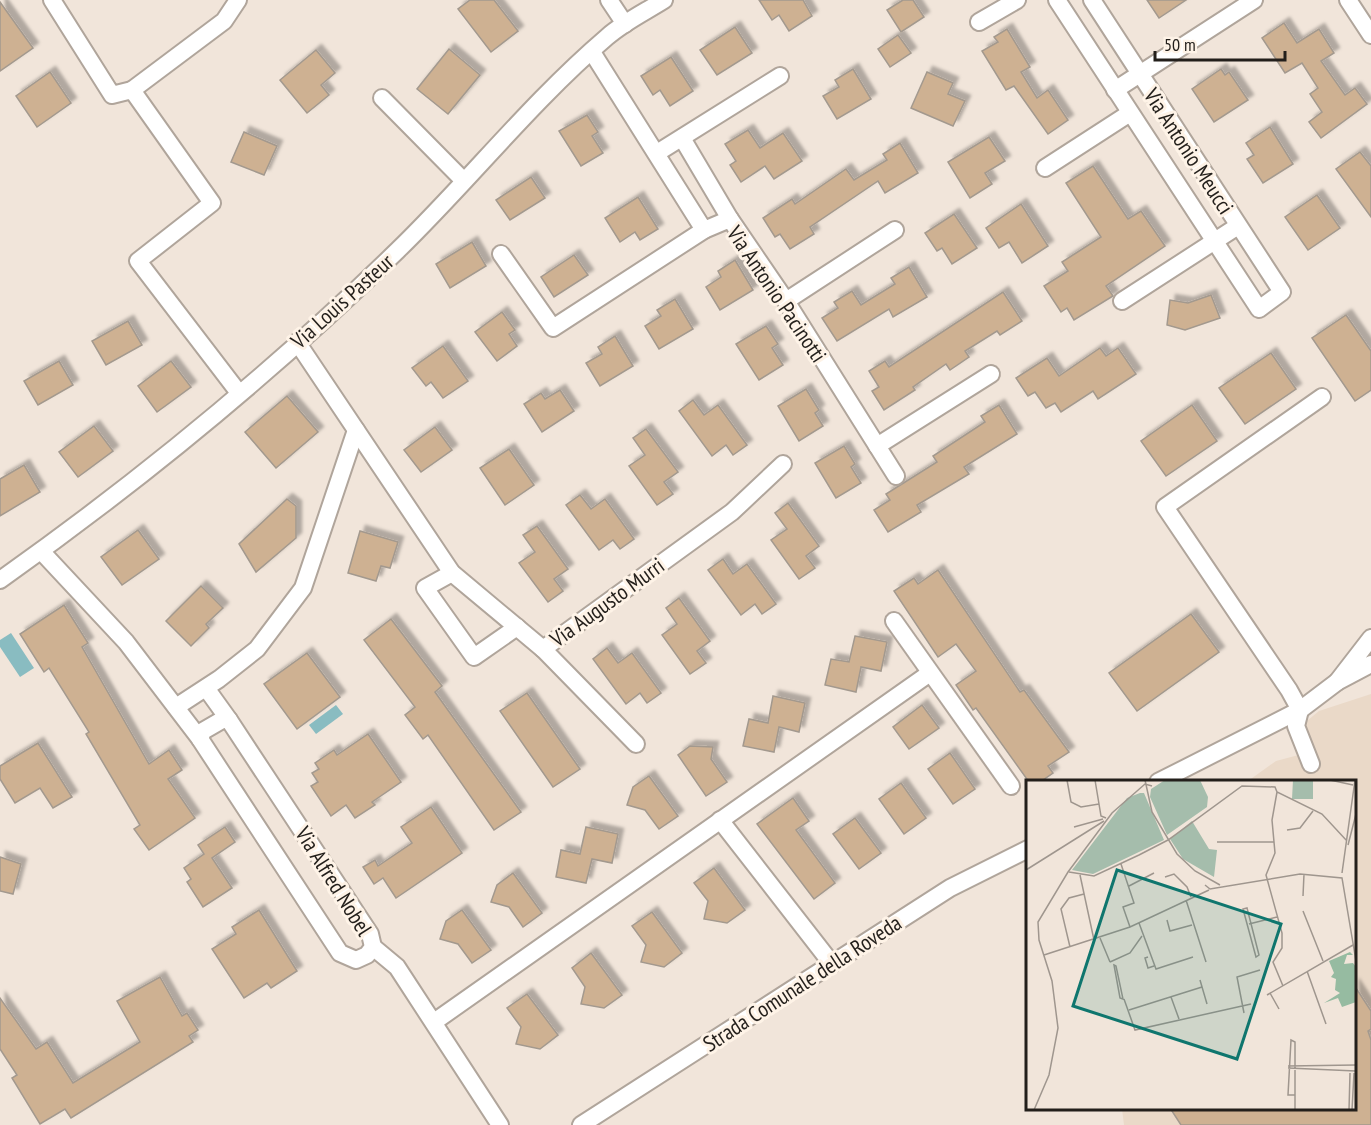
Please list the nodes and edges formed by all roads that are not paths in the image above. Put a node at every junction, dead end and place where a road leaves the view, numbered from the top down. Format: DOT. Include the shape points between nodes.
graph roads {
  1 [pos="52,0"];
  2 [pos="238,0"];
  3 [pos="609,0"];
  4 [pos="664,0"];
  5 [pos="1017,0"];
  6 [pos="1058,0"];
  7 [pos="1092,0"];
  8 [pos="1254,0"];
  9 [pos="1347,0"];
  10 [pos="980,22"];
  11 [pos="625,24"];
  12 [pos="1371,35"];
  13 [pos="592,52"];
  14 [pos="1139,75"];
  15 [pos="780,76"];
  16 [pos="132,90"];
  17 [pos="1115,90"];
  18 [pos="382,98"];
  19 [pos="1130,113"];
  20 [pos="682,138"];
  21 [pos="657,153"];
  22 [pos="1045,168"];
  23 [pos="463,180"];
  24 [pos="730,219"];
  25 [pos="1238,226"];
  26 [pos="704,230"];
  27 [pos="896,230"];
  28 [pos="1214,242"];
  29 [pos="501,254"];
  30 [pos="786,301"];
  31 [pos="1122,302"];
  32 [pos="297,342"];
  33 [pos="991,374"];
  34 [pos="239,393"];
  35 [pos="1322,397"];
  36 [pos="356,430"];
  37 [pos="877,446"];
  38 [pos="783,464"];
  39 [pos="896,476"];
  40 [pos="41,551"];
  41 [pos="452,573"];
  42 [pos="1,578"];
  43 [pos="894,621"];
  44 [pos="1371,626"];
  45 [pos="517,627"];
  46 [pos="1371,639"];
  47 [pos="543,649"];
  48 [pos="1371,664"];
  49 [pos="930,673"];
  50 [pos="1337,682"];
  51 [pos="206,688"];
  52 [pos="176,707"];
  53 [pos="1300,710"];
  54 [pos="229,720"];
  55 [pos="201,739"];
  56 [pos="636,744"];
  57 [pos="1311,764"];
  58 [pos="1162,780"];
  59 [pos="1011,786"];
  60 [pos="720,820"];
  61 [pos="1026,850"];
  62 [pos="373,946"];
  63 [pos="832,964"];
  64 [pos="434,1022"];
  65 [pos="500,1125"];
  66 [pos="581,1125"];
  1 -- 16 [label="street" via="112,95"];
  2 -- 16 [label="street" via="224,21"];
  3 -- 11 [label="street"];
  4 -- 11 [label="street, Via Louis Pasteur"];
  5 -- 10 [label="street"];
  6 -- 17 [label="street, Via Antonio Meucci"];
  7 -- 14 [label="street, Via Antonio Meucci"];
  8 -- 14 [label="street, Via Antonio Meucci"];
  9 -- 12 [label="street"];
  11 -- 13 [label="street, Via Louis Pasteur"];
  13 -- 21 [label="street, Via Antonio Pacinotti"];
  13 -- 23 [label="street, Via Louis Pasteur"];
  14 -- 17 [label="street, Via Antonio Meucci"];
  14 -- 25 [label="street, Via Antonio Meucci"];
  15 -- 20 [label="street"];
  16 -- 34 [label="street" via="212,203 138,261"];
  17 -- 19 [label="street, Via Antonio Meucci"];
  18 -- 23 [label="street"];
  19 -- 22 [label="street, Via Antonio Meucci"];
  19 -- 28 [label="street, Via Antonio Meucci"];
  20 -- 21 [label="street"];
  20 -- 24 [label="street"];
  21 -- 26 [label="street, Via Antonio Pacinotti"];
  23 -- 32 [label="street, Via Louis Pasteur" via="399,250"];
  24 -- 26 [label="street, Via Antonio Pacinotti"];
  24 -- 30 [label="street, Via Antonio Pacinotti"];
  25 -- 28 [label="street, Via Antonio Meucci"];
  25 -- 28 [label="street, Via Antonio Meucci" via="1282,292 1259,309"];
  26 -- 29 [label="street" via="553,328"];
  27 -- 30 [label="street"];
  28 -- 31 [label="street, Via Antonio Meucci"];
  30 -- 37 [label="street, Via Antonio Pacinotti"];
  32 -- 34 [label="street, Via Louis Pasteur"];
  32 -- 36 [label="street, Via Augusto Murri"];
  33 -- 37 [label="street"];
  34 -- 40 [label="street, Via Louis Pasteur"];
  35 -- 53 [label="street" via="1165,507 1260,644"];
  36 -- 41 [label="street, Via Augusto Murri"];
  36 -- 51 [label="street" via="303,588 257,649"];
  37 -- 39 [label="street, Via Antonio Pacinotti"];
  38 -- 47 [label="street, Via Augusto Murri" via="732,512"];
  40 -- 42 [label="street, Via Louis Pasteur"];
  40 -- 52 [label="street, Via Alfred Nobel" via="126,642"];
  41 -- 45 [label="street, Via Augusto Murri"];
  41 -- 45 [label="street" via="425,588 474,657"];
  43 -- 49 [label="street"];
  44 -- 46 [label="street"];
  45 -- 47 [label="street, Via Augusto Murri"];
  46 -- 50 [label="street"];
  47 -- 56 [label="street"];
  48 -- 50 [label="street"];
  49 -- 59 [label="street"];
  49 -- 60 [label="street"];
  50 -- 53 [label="street"];
  51 -- 52 [label="street"];
  51 -- 54 [label="street, Via Alfred Nobel"];
  52 -- 55 [label="street, Via Alfred Nobel"];
  53 -- 57 [label="street" via="1296,726"];
  53 -- 58 [label="street"];
  54 -- 55 [label="street" via="212,724 203,731"];
  54 -- 62 [label="street, Via Alfred Nobel" via="370,934"];
  55 -- 62 [label="street, Via Alfred Nobel" via="340,953 356,960 367,955"];
  60 -- 63 [label="street"];
  60 -- 64 [label="street"];
  61 -- 63 [label="street, Strada Comunale della Roveda" via="950,888"];
  62 -- 64 [label="street" via="397,967"];
  63 -- 66 [label="street, Strada Comunale della Roveda"];
  64 -- 65 [label="street"];
}
